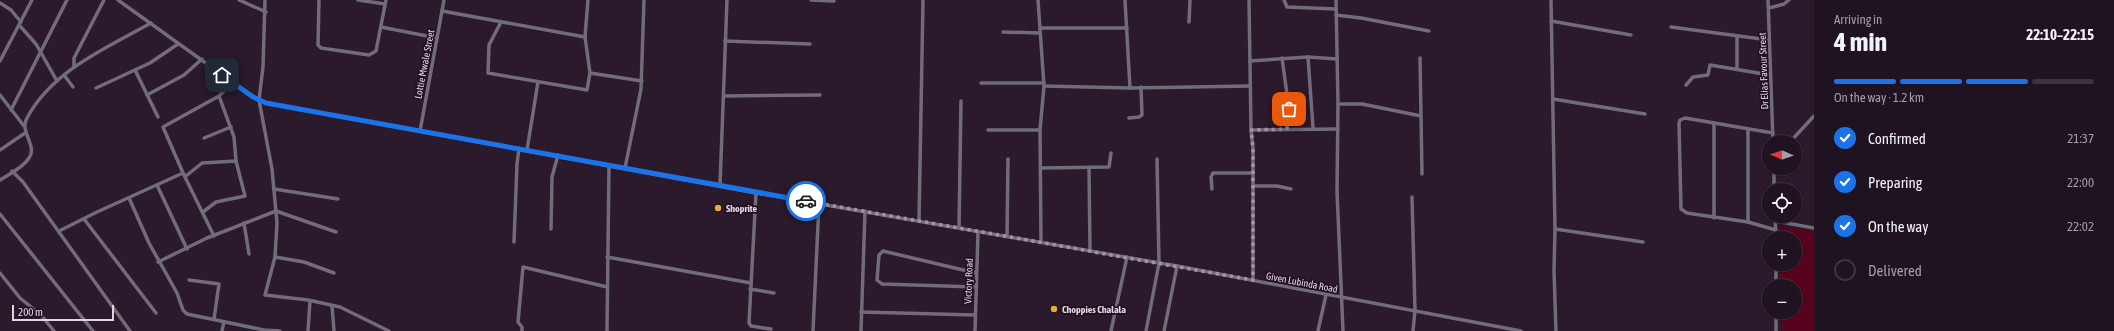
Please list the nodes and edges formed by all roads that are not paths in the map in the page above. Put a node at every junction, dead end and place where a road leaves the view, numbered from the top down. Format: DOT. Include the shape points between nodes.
graph roads {
  1 [pos="32,0"];
  2 [pos="68,0"];
  3 [pos="104,0"];
  4 [pos="118,0"];
  5 [pos="239,0"];
  6 [pos="265,0"];
  7 [pos="319,0"];
  8 [pos="358,0"];
  9 [pos="444,0"];
  10 [pos="588,0"];
  11 [pos="644,0"];
  12 [pos="726,0"];
  13 [pos="811,0"];
  14 [pos="923,0"];
  15 [pos="1038,0"];
  16 [pos="1125,0"];
  17 [pos="1190,0"];
  18 [pos="1249,0"];
  19 [pos="1284,0"];
  20 [pos="1336,0"];
  21 [pos="1551,0"];
  22 [pos="1768,0"];
  23 [pos="1789,0"];
  24 [pos="834,1"];
  25 [pos="385,2"];
  26 [pos="0,3"];
  27 [pos="1768,8"];
  28 [pos="1336,9"];
  29 [pos="442,11"];
  30 [pos="266,12"];
  31 [pos="1336,15"];
  32 [pos="1551,21"];
  33 [pos="501,22"];
  34 [pos="1189,22"];
  35 [pos="151,23"];
  36 [pos="20,24"];
  37 [pos="381,27"];
  38 [pos="1671,27"];
  39 [pos="1127,28"];
  40 [pos="1040,31"];
  41 [pos="1429,31"];
  42 [pos="1003,32"];
  43 [pos="1631,35"];
  44 [pos="1737,36"];
  45 [pos="585,37"];
  46 [pos="437,38"];
  47 [pos="1769,40"];
  48 [pos="725,41"];
  49 [pos="178,44"];
  50 [pos="810,44"];
  51 [pos="41,54"];
  52 [pos="1308,57"];
  53 [pos="1282,58"];
  54 [pos="1420,58"];
  55 [pos="1338,59"];
  56 [pos="202,60"];
  57 [pos="0,61"];
  58 [pos="1250,61"];
  59 [pos="74,67"];
  60 [pos="1737,69"];
  61 [pos="135,70"];
  62 [pos="590,74"];
  63 [pos="64,75"];
  64 [pos="1770,75"];
  65 [pos="57,81"];
  66 [pos="642,81"];
  67 [pos="233,82"];
  68 [pos="538,82"];
  69 [pos="981,83"];
  70 [pos="1044,85"];
  71 [pos="1686,85"];
  72 [pos="1250,86"];
  73 [pos="74,87"];
  74 [pos="96,88"];
  75 [pos="1130,88"];
  76 [pos="1141,88"];
  77 [pos="147,95"];
  78 [pos="820,95"];
  79 [pos="0,96"];
  80 [pos="219,96"];
  81 [pos="724,96"];
  82 [pos="1552,99"];
  83 [pos="259,100"];
  84 [pos="961,101"];
  85 [pos="1338,104"];
  86 [pos="11,110"];
  87 [pos="1645,114"];
  88 [pos="1420,116"];
  89 [pos="1814,116"];
  90 [pos="158,117"];
  91 [pos="1129,118"];
  92 [pos="1714,124"];
  93 [pos="24,126"];
  94 [pos="231,127"];
  95 [pos="1313,128"];
  96 [pos="1287,129"];
  97 [pos="1338,129"];
  98 [pos="1748,129"];
  99 [pos="988,130"];
  100 [pos="1040,130"];
  101 [pos="1251,130"];
  102 [pos="420,131"];
  103 [pos="25,133"];
  104 [pos="1774,133"];
  105 [pos="1796,135"];
  106 [pos="204,138"];
  107 [pos="519,148"];
  108 [pos="0,149"];
  109 [pos="527,150"];
  110 [pos="1111,153"];
  111 [pos="558,155"];
  112 [pos="1008,159"];
  113 [pos="1157,159"];
  114 [pos="236,161"];
  115 [pos="609,165"];
  116 [pos="625,168"];
  117 [pos="1041,168"];
  118 [pos="1089,168"];
  119 [pos="12,171"];
  120 [pos="1253,172"];
  121 [pos="184,174"];
  122 [pos="1422,174"];
  123 [pos="0,180"];
  124 [pos="157,185"];
  125 [pos="720,185"];
  126 [pos="1254,186"];
  127 [pos="274,188"];
  128 [pos="1291,189"];
  129 [pos="1212,190"];
  130 [pos="756,193"];
  131 [pos="1412,197"];
  132 [pos="129,198"];
  133 [pos="338,199"];
  134 [pos="819,203"];
  135 [pos="276,211"];
  136 [pos="203,212"];
  137 [pos="865,212"];
  138 [pos="0,214"];
  139 [pos="1714,218"];
  140 [pos="84,219"];
  141 [pos="919,221"];
  142 [pos="1748,222"];
  143 [pos="244,223"];
  144 [pos="1775,223"];
  145 [pos="1782,223"];
  146 [pos="959,228"];
  147 [pos="1555,228"];
  148 [pos="1814,228"];
  149 [pos="551,229"];
  150 [pos="1776,230"];
  151 [pos="59,231"];
  152 [pos="336,232"];
  153 [pos="978,232"];
  154 [pos="214,236"];
  155 [pos="1007,236"];
  156 [pos="514,242"];
  157 [pos="1041,242"];
  158 [pos="1643,242"];
  159 [pos="187,249"];
  160 [pos="1090,250"];
  161 [pos="248,254"];
  162 [pos="275,257"];
  163 [pos="607,257"];
  164 [pos="1126,257"];
  165 [pos="158,262"];
  166 [pos="1159,263"];
  167 [pos="1177,266"];
  168 [pos="0,273"];
  169 [pos="334,273"];
  170 [pos="976,273"];
  171 [pos="189,280"];
  172 [pos="1253,280"];
  173 [pos="751,283"];
  174 [pos="976,286"];
  175 [pos="607,288"];
  176 [pos="750,289"];
  177 [pos="774,293"];
  178 [pos="1326,295"];
  179 [pos="1342,298"];
  180 [pos="310,301"];
  181 [pos="332,306"];
  182 [pos="1415,310"];
  183 [pos="861,312"];
  184 [pos="156,313"];
  185 [pos="975,315"];
  186 [pos="214,319"];
  187 [pos="1776,319"];
  188 [pos="224,322"];
  189 [pos="771,329"];
  190 [pos="54,331"];
  191 [pos="93,331"];
  192 [pos="130,331"];
  193 [pos="222,331"];
  194 [pos="280,331"];
  195 [pos="308,331"];
  196 [pos="334,331"];
  197 [pos="389,331"];
  198 [pos="522,331"];
  199 [pos="607,331"];
  200 [pos="813,331"];
  201 [pos="861,331"];
  202 [pos="975,331"];
  203 [pos="1111,331"];
  204 [pos="1146,331"];
  205 [pos="1164,331"];
  206 [pos="1318,331"];
  207 [pos="1343,331"];
  208 [pos="1413,331"];
  209 [pos="1521,331"];
  210 [pos="1556,331"];
  211 [pos="1776,331"];
  1 -- 36 [label="street"];
  2 -- 51 [label="street"];
  3 -- 59 [label="street" via="74,58"];
  4 -- 35 [label="street, Given Lubinda Road"];
  5 -- 30 [label="street"];
  6 -- 30 [label="street"];
  7 -- 37 [label="street" via="317,39 321,48 373,53 376,51"];
  8 -- 25 [label="street"];
  9 -- 29 [label="street, Lottie Mwale Street"];
  10 -- 45 [label="street"];
  11 -- 66 [label="street"];
  12 -- 48 [label="street"];
  13 -- 24 [label="street"];
  14 -- 141 [label="street"];
  15 -- 40 [label="street"];
  16 -- 39 [label="street"];
  17 -- 34 [label="street"];
  18 -- 58 [label="street"];
  19 -- 28 [label="street" via="1287,7"];
  20 -- 28 [label="street"];
  21 -- 32 [label="street"];
  22 -- 27 [label="street, Dr Elias Favour Street"];
  23 -- 27 [label="street"];
  25 -- 37 [label="street"];
  26 -- 36 [label="street" via="11,10"];
  27 -- 47 [label="street, Dr Elias Favour Street"];
  28 -- 31 [label="street"];
  29 -- 33 [label="street"];
  29 -- 46 [label="street, Lottie Mwale Street"];
  30 -- 83 [label="street"];
  31 -- 41 [label="street"];
  31 -- 55 [label="street"];
  32 -- 43 [label="street"];
  32 -- 82 [label="street"];
  33 -- 45 [label="street"];
  33 -- 68 [label="street" via="489,45 488,73"];
  35 -- 49 [label="street, Given Lubinda Road"];
  35 -- 59 [label="street"];
  36 -- 51 [label="street"];
  36 -- 57 [label="street"];
  37 -- 46 [label="street"];
  38 -- 44 [label="street"];
  39 -- 40 [label="street"];
  39 -- 75 [label="street"];
  40 -- 42 [label="street"];
  40 -- 70 [label="street"];
  44 -- 47 [label="street"];
  44 -- 60 [label="street"];
  45 -- 62 [label="street"];
  46 -- 102 [label="street, Lottie Mwale Street"];
  47 -- 64 [label="street, Dr Elias Favour Street"];
  48 -- 50 [label="street"];
  48 -- 81 [label="street"];
  49 -- 56 [label="street, Given Lubinda Road"];
  49 -- 61 [label="street"];
  51 -- 65 [label="street"];
  51 -- 86 [label="street"];
  52 -- 53 [label="street"];
  52 -- 55 [label="street"];
  52 -- 95 [label="street"];
  53 -- 58 [label="street"];
  53 -- 96 [label="street" via="1289,109"];
  54 -- 88 [label="street"];
  55 -- 85 [label="street"];
  56 -- 67 [label="street, Given Lubinda Road"];
  56 -- 77 [label="street" via="184,75"];
  58 -- 72 [label="street"];
  59 -- 63 [label="street"];
  60 -- 64 [label="street"];
  60 -- 71 [label="street" via="1710,65 1708,75 1693,77"];
  61 -- 74 [label="street"];
  61 -- 77 [label="street"];
  62 -- 66 [label="street"];
  62 -- 68 [label="street" via="589,87 585,90"];
  63 -- 65 [label="street"];
  63 -- 73 [label="street"];
  64 -- 104 [label="street, Dr Elias Favour Street"];
  65 -- 93 [label="street" via="29,114"];
  66 -- 116 [label="street"];
  67 -- 80 [label="street"];
  67 -- 83 [label="street, Given Lubinda Road"];
  68 -- 109 [label="street"];
  69 -- 70 [label="street"];
  70 -- 75 [label="street"];
  70 -- 100 [label="street"];
  72 -- 76 [label="street"];
  72 -- 101 [label="street"];
  75 -- 76 [label="street"];
  76 -- 91 [label="street" via="1142,115 1139,118"];
  77 -- 90 [label="street"];
  78 -- 81 [label="street"];
  79 -- 86 [label="street"];
  80 -- 94 [label="street"];
  80 -- 121 [label="street" via="163,127"];
  81 -- 125 [label="street"];
  82 -- 87 [label="street"];
  82 -- 147 [label="street"];
  83 -- 102 [label="street, Given Lubinda Road"];
  83 -- 127 [label="street"];
  84 -- 146 [label="street"];
  85 -- 88 [label="street" via="1356,103"];
  85 -- 97 [label="street"];
  86 -- 93 [label="street"];
  88 -- 122 [label="street"];
  89 -- 105 [label="street"];
  92 -- 98 [label="street"];
  92 -- 139 [label="street"];
  92 -- 139 [label="street" via="1685,118 1679,123 1681,209 1687,213"];
  93 -- 103 [label="street"];
  94 -- 106 [label="street"];
  94 -- 114 [label="street"];
  95 -- 96 [label="street"];
  95 -- 97 [label="street"];
  96 -- 101 [label="street"];
  97 -- 179 [label="street" via="1337,191"];
  98 -- 104 [label="street"];
  98 -- 142 [label="street"];
  99 -- 100 [label="street"];
  100 -- 117 [label="street"];
  101 -- 120 [label="street"];
  102 -- 107 [label="street, Given Lubinda Road"];
  103 -- 108 [label="street"];
  103 -- 119 [label="street" via="32,148 30,158"];
  107 -- 109 [label="street, Given Lubinda Road"];
  107 -- 156 [label="street"];
  109 -- 111 [label="street, Given Lubinda Road"];
  110 -- 118 [label="street" via="1109,167"];
  111 -- 115 [label="street, Given Lubinda Road"];
  111 -- 149 [label="street" via="552,177"];
  112 -- 155 [label="street"];
  113 -- 166 [label="street"];
  114 -- 121 [label="street" via="202,163"];
  114 -- 136 [label="street" via="245,196 216,202"];
  115 -- 116 [label="street, Given Lubinda Road"];
  115 -- 163 [label="street"];
  116 -- 125 [label="street, Given Lubinda Road"];
  117 -- 118 [label="street"];
  117 -- 157 [label="street"];
  118 -- 160 [label="street"];
  119 -- 123 [label="street"];
  119 -- 151 [label="street"];
  120 -- 126 [label="street"];
  120 -- 129 [label="street" via="1213,173"];
  121 -- 124 [label="street"];
  121 -- 136 [label="street"];
  124 -- 132 [label="street"];
  124 -- 159 [label="street"];
  125 -- 130 [label="street, Given Lubinda Road"];
  126 -- 128 [label="street"];
  126 -- 172 [label="street"];
  127 -- 133 [label="street"];
  127 -- 135 [label="street"];
  130 -- 134 [label="street, Given Lubinda Road"];
  130 -- 173 [label="street"];
  131 -- 182 [label="street"];
  132 -- 140 [label="street"];
  132 -- 165 [label="street"];
  134 -- 137 [label="street, Given Lubinda Road"];
  134 -- 200 [label="street"];
  135 -- 143 [label="street"];
  135 -- 152 [label="street"];
  135 -- 162 [label="street"];
  136 -- 154 [label="street"];
  137 -- 141 [label="street, Given Lubinda Road"];
  137 -- 183 [label="street"];
  138 -- 191 [label="street"];
  139 -- 142 [label="street"];
  140 -- 151 [label="street"];
  140 -- 184 [label="street"];
  141 -- 146 [label="street, Given Lubinda Road"];
  142 -- 150 [label="street"];
  143 -- 154 [label="street"];
  143 -- 161 [label="street"];
  144 -- 150 [label="street"];
  145 -- 148 [label="street"];
  146 -- 153 [label="street, Given Lubinda Road"];
  147 -- 158 [label="street"];
  147 -- 210 [label="street"];
  151 -- 192 [label="street"];
  153 -- 155 [label="street, Given Lubinda Road"];
  153 -- 170 [label="street, Victory Road"];
  154 -- 159 [label="street"];
  155 -- 157 [label="street, Given Lubinda Road"];
  157 -- 160 [label="street, Given Lubinda Road"];
  159 -- 165 [label="street"];
  160 -- 164 [label="street, Given Lubinda Road"];
  162 -- 169 [label="street" via="304,262"];
  162 -- 180 [label="street" via="265,295"];
  163 -- 173 [label="street"];
  163 -- 175 [label="street"];
  164 -- 166 [label="street, Given Lubinda Road"];
  164 -- 203 [label="street"];
  165 -- 186 [label="street" via="177,293 183,310 187,314"];
  166 -- 167 [label="street, Given Lubinda Road"];
  166 -- 204 [label="street"];
  167 -- 172 [label="street, Given Lubinda Road"];
  167 -- 205 [label="street"];
  168 -- 190 [label="street" via="20,298 41,315"];
  170 -- 174 [label="street, Victory Road"];
  170 -- 174 [label="street" via="883,251 879,255 877,280 882,284"];
  171 -- 186 [label="street" via="219,284"];
  172 -- 178 [label="street, Given Lubinda Road"];
  173 -- 176 [label="street"];
  174 -- 185 [label="street, Victory Road"];
  175 -- 198 [label="street" via="523,267 518,322"];
  175 -- 199 [label="street"];
  176 -- 177 [label="street"];
  176 -- 189 [label="street" via="749,323 752,326"];
  178 -- 179 [label="street, Given Lubinda Road"];
  178 -- 206 [label="street"];
  179 -- 182 [label="street, Given Lubinda Road"];
  179 -- 207 [label="street"];
  180 -- 181 [label="street"];
  180 -- 195 [label="street"];
  181 -- 196 [label="street"];
  181 -- 197 [label="street" via="345,309"];
  182 -- 208 [label="street"];
  182 -- 209 [label="street, Given Lubinda Road"];
  183 -- 185 [label="street"];
  183 -- 201 [label="street"];
  185 -- 202 [label="street, Victory Road"];
  186 -- 188 [label="street"];
  187 -- 211 [label="street"];
  188 -- 193 [label="street"];
  188 -- 194 [label="street"];
}
